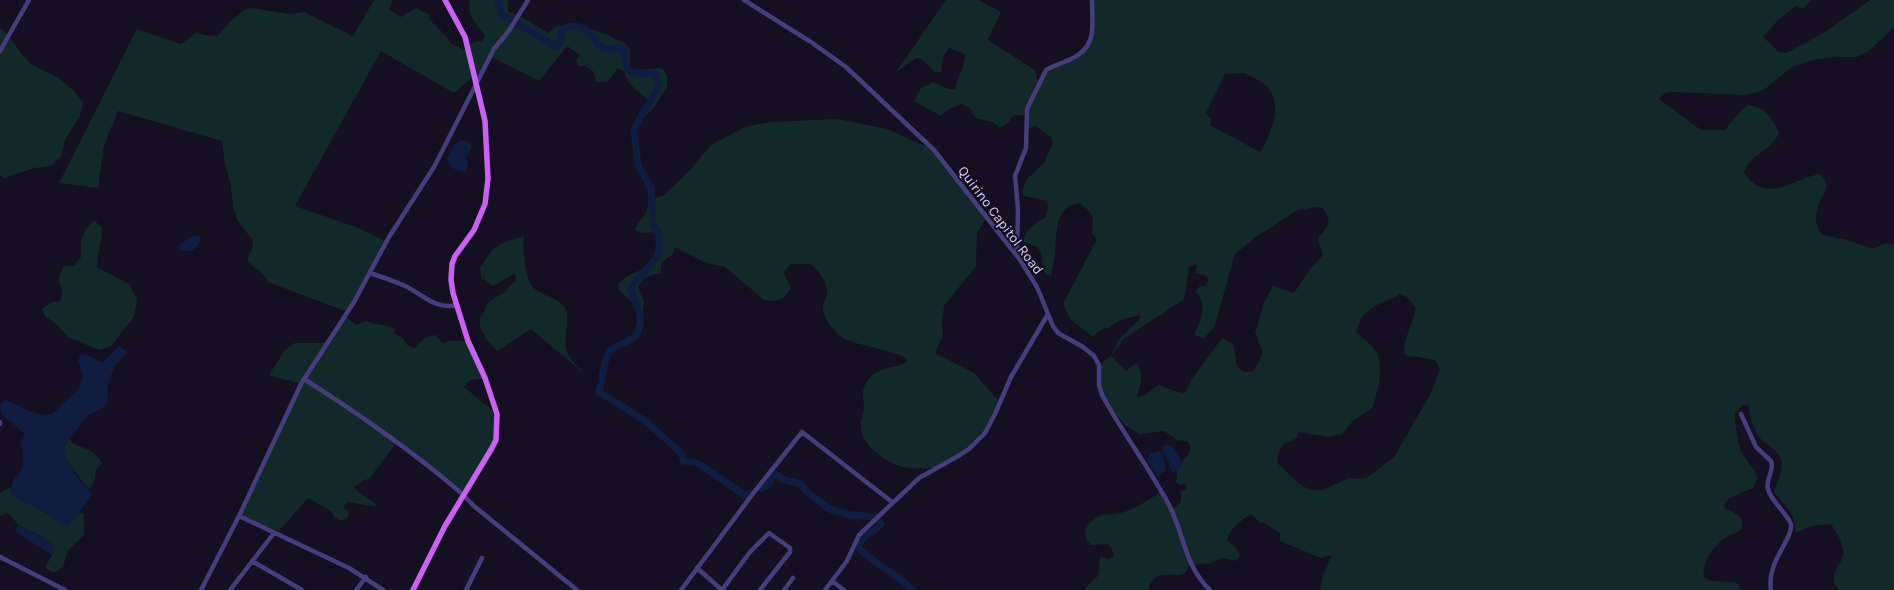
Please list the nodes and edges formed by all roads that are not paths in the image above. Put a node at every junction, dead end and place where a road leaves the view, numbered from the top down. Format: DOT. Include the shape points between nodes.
graph roads {
  1 [pos="29,0"];
  2 [pos="445,0"];
  3 [pos="528,0"];
  4 [pos="744,0"];
  5 [pos="1092,0"];
  6 [pos="0,51"];
  7 [pos="476,83"];
  8 [pos="1020,260"];
  9 [pos="370,273"];
  10 [pos="457,305"];
  11 [pos="1048,314"];
  12 [pos="304,380"];
  13 [pos="1741,414"];
  14 [pos="462,493"];
  15 [pos="892,502"];
  16 [pos="239,516"];
  17 [pos="274,532"];
  18 [pos="0,557"];
  19 [pos="482,558"];
  20 [pos="252,561"];
  21 [pos="697,568"];
  22 [pos="366,577"];
  23 [pos="793,578"];
  24 [pos="832,581"];
  25 [pos="295,588"];
  26 [pos="65,590"];
  27 [pos="201,590"];
  28 [pos="230,590"];
  29 [pos="302,590"];
  30 [pos="356,590"];
  31 [pos="382,590"];
  32 [pos="414,590"];
  33 [pos="466,590"];
  34 [pos="577,590"];
  35 [pos="681,590"];
  36 [pos="722,590"];
  37 [pos="760,590"];
  38 [pos="784,590"];
  39 [pos="825,590"];
  40 [pos="844,590"];
  41 [pos="1210,590"];
  42 [pos="1771,590"];
  1 -- 6 [label="street"];
  2 -- 7 [label="main road" via="465,37"];
  3 -- 7 [label="street" via="494,48"];
  4 -- 8 [label="street, Quirino Capitol Road" via="811,42 846,67 876,94 934,150"];
  5 -- 8 [label="street" via="1092,38 1086,50 1046,70 1027,109 1026,148 1015,176 1018,209 1017,248"];
  7 -- 9 [label="street" via="434,167 389,237"];
  7 -- 10 [label="main road" via="485,121 488,179 482,214 452,264 451,280"];
  8 -- 11 [label="street, Quirino Capitol Road" via="1037,286"];
  9 -- 10 [label="street" via="403,285 431,303 448,307"];
  9 -- 12 [label="street"];
  10 -- 14 [label="main road" via="468,341 485,378 497,414 496,440 480,470"];
  11 -- 15 [label="street" via="1011,377 985,433 960,456 919,478"];
  11 -- 41 [label="street, Quirino Capitol Road" via="1058,333 1094,356 1099,366 1102,395 1168,504 1197,577"];
  12 -- 14 [label="street" via="380,429"];
  12 -- 16 [label="street"];
  13 -- 42 [label="street" via="1756,447 1772,461 1768,490 1791,524 1791,530 1770,575"];
  14 -- 32 [label="main road"];
  14 -- 34 [label="street" via="474,506"];
  15 -- 21 [label="street" via="802,432"];
  15 -- 24 [label="street" via="859,535 847,561"];
  16 -- 17 [label="street"];
  16 -- 27 [label="street"];
  17 -- 20 [label="street"];
  17 -- 22 [label="street"];
  18 -- 26 [label="street"];
  19 -- 33 [label="street"];
  20 -- 25 [label="street"];
  20 -- 28 [label="street"];
  21 -- 35 [label="street"];
  21 -- 36 [label="street"];
  22 -- 30 [label="street"];
  22 -- 31 [label="street"];
  23 -- 38 [label="street"];
  24 -- 39 [label="street"];
  24 -- 40 [label="street"];
  25 -- 29 [label="street"];
  36 -- 37 [label="street" via="750,552 769,533 790,548 790,552"];
}
